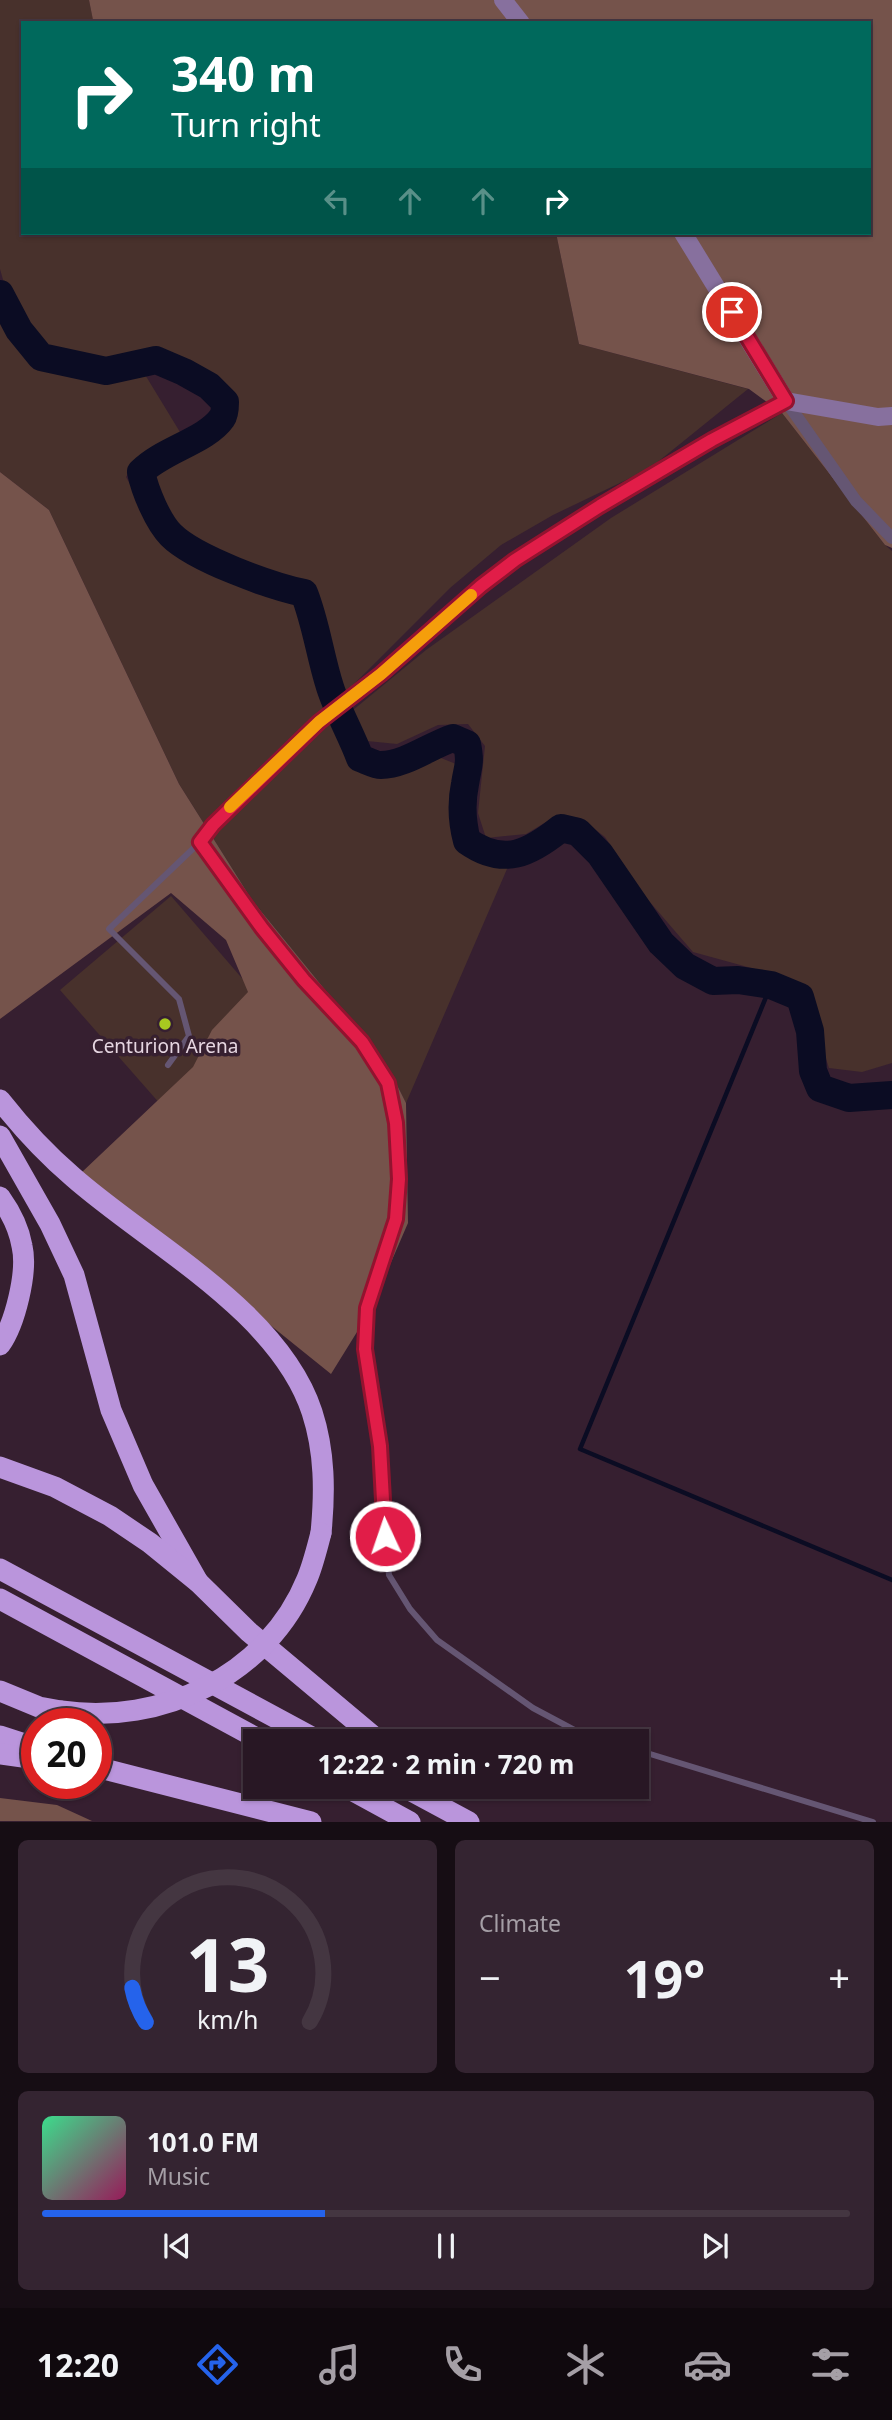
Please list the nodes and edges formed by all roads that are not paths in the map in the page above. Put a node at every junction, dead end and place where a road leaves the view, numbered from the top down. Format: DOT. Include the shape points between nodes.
graph roads {
  1 [pos="503,0"];
  2 [pos="519,21"];
  3 [pos="684,235"];
  4 [pos="786,401"];
  5 [pos="892,416"];
  6 [pos="892,538"];
  7 [pos="319,722"];
  8 [pos="200,842"];
  9 [pos="168,1065"];
  10 [pos="0,1100"];
  11 [pos="0,1136"];
  12 [pos="0,1197"];
  13 [pos="0,1345"];
  14 [pos="0,1467"];
  15 [pos="0,1569"];
  16 [pos="198,1583"];
  17 [pos="0,1599"];
  18 [pos="0,1691"];
  19 [pos="297,1729"];
  20 [pos="365,1729"];
  21 [pos="572,1729"];
  22 [pos="243,1731"];
  23 [pos="0,1736"];
  24 [pos="21,1743"];
  25 [pos="0,1754"];
  26 [pos="649,1754"];
  27 [pos="21,1757"];
  28 [pos="112,1772"];
  29 [pos="368,1799"];
  30 [pos="426,1799"];
  31 [pos="451,1799"];
  32 [pos="311,1822"];
  33 [pos="410,1822"];
  34 [pos="468,1822"];
  35 [pos="479,1822"];
  36 [pos="873,1822"];
  1 -- 2 [label="street"];
  3 -- 4 [label="street"];
  4 -- 5 [label="street"];
  4 -- 6 [label="street" via="856,501"];
  4 -- 7 [label="street" via="611,499 515,560"];
  7 -- 8 [label="lane"];
  8 -- 9 [label="lane" via="108,929 179,999 189,1036"];
  8 -- 21 [label="lane" via="304,980 362,1042 388,1083 397,1137 396,1219 367,1308 365,1349 380,1446 389,1575 410,1609 438,1640 533,1708"];
  10 -- 18 [label="highway, bridge" via="73,1178 198,1272 274,1345 312,1411 325,1497 308,1579 289,1612 265,1644 201,1690 155,1708 108,1715 39,1707"];
  11 -- 16 [label="highway" via="75,1275 111,1410 143,1485"];
  12 -- 13 [label="highway" via="23,1248 20,1297"];
  14 -- 16 [label="highway" via="55,1487 110,1516"];
  15 -- 19 [label="highway"];
  16 -- 20 [label="highway"];
  17 -- 22 [label="highway"];
  23 -- 24 [label="highway"];
  25 -- 27 [label="highway"];
  26 -- 36 [label="lane"];
  28 -- 32 [label="highway"];
  29 -- 33 [label="highway"];
  30 -- 34 [label="highway"];
  31 -- 35 [label="highway"];
}
